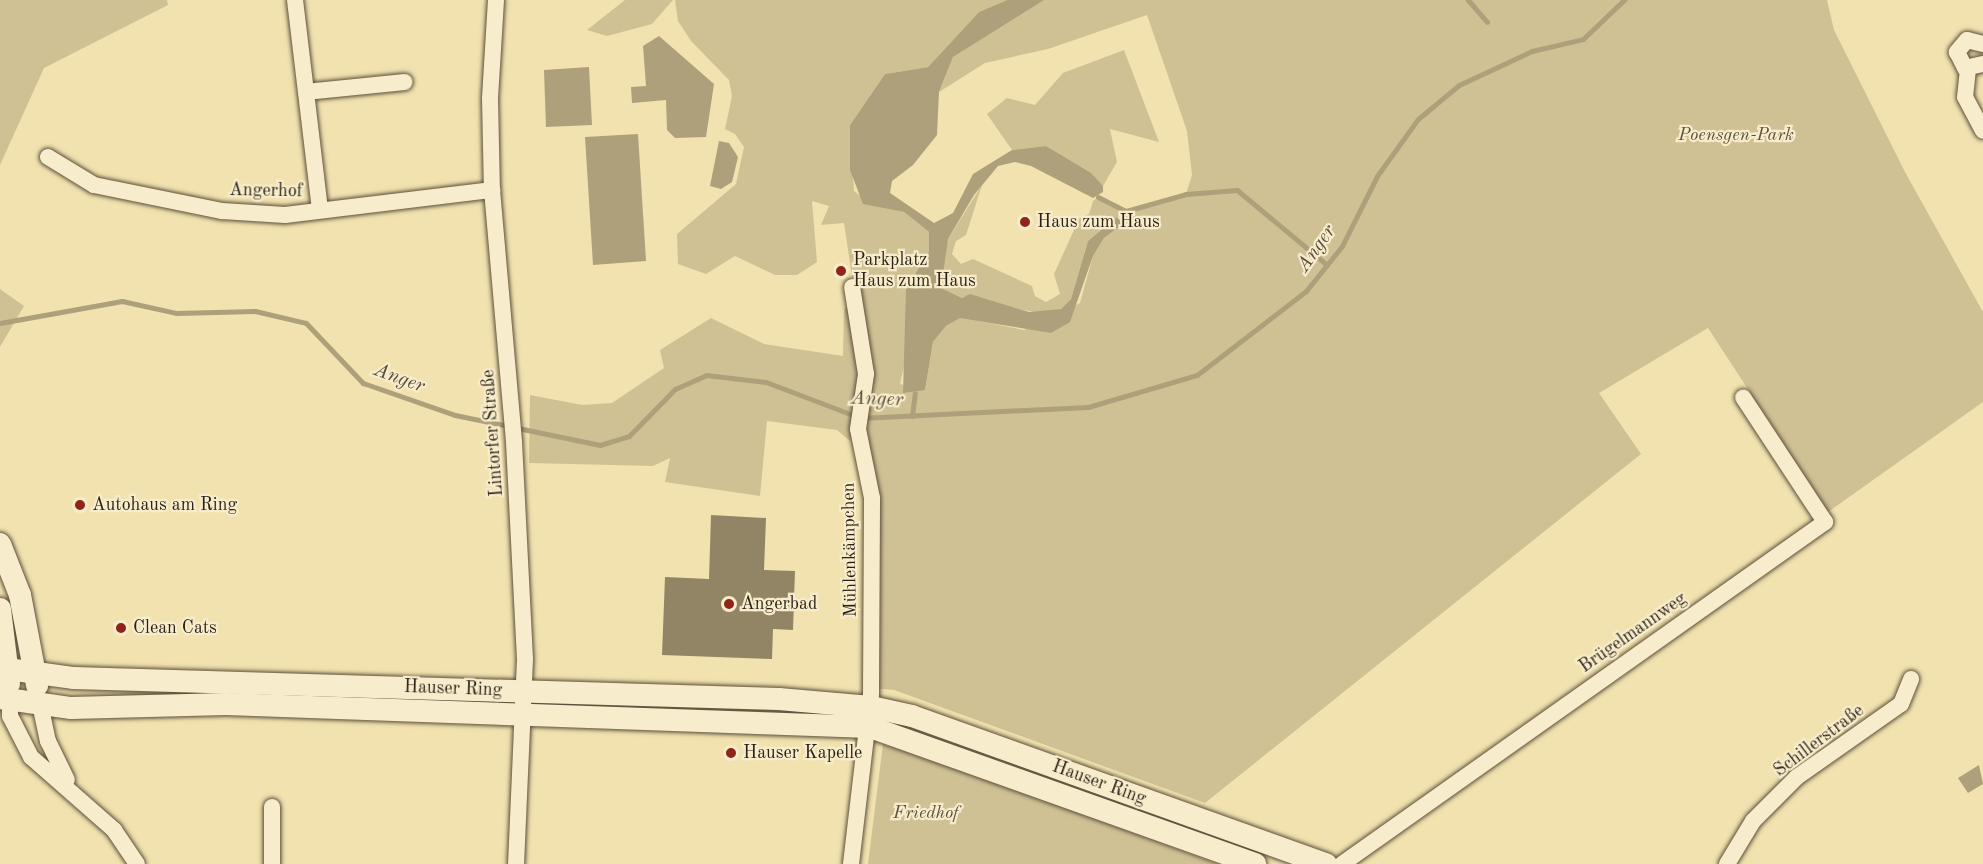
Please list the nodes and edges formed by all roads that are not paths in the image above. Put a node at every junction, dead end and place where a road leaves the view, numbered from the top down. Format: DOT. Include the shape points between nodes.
graph roads {
  1 [pos="295,0"];
  2 [pos="496,0"];
  3 [pos="1982,39"];
  4 [pos="1976,66"];
  5 [pos="405,82"];
  6 [pos="306,92"];
  7 [pos="1983,131"];
  8 [pos="48,157"];
  9 [pos="492,190"];
  10 [pos="320,210"];
  11 [pos="852,287"];
  12 [pos="1743,397"];
  13 [pos="0,544"];
  14 [pos="0,609"];
  15 [pos="4,668"];
  16 [pos="35,673"];
  17 [pos="1911,679"];
  18 [pos="5,699"];
  19 [pos="525,702"];
  20 [pos="40,704"];
  21 [pos="871,717"];
  22 [pos="80,798"];
  23 [pos="272,807"];
  24 [pos="137,864"];
  25 [pos="272,864"];
  26 [pos="516,864"];
  27 [pos="851,864"];
  28 [pos="1255,864"];
  29 [pos="1326,864"];
  30 [pos="1342,864"];
  31 [pos="1727,864"];
  1 -- 6 [label="street"];
  2 -- 9 [label="street, Lintorfer Straße" via="490,98"];
  3 -- 4 [label="street" via="1966,40 1959,46 1957,58"];
  4 -- 7 [label="street" via="1965,97"];
  5 -- 6 [label="street"];
  6 -- 10 [label="street"];
  8 -- 10 [label="street, Angerhof" via="94,185 222,210 285,215"];
  9 -- 10 [label="street, Angerhof"];
  9 -- 19 [label="street, Lintorfer Straße" via="514,442"];
  11 -- 21 [label="street, Mühlenkämpchen" via="866,374 858,429 872,498"];
  12 -- 30 [label="street, Brügelmannweg" via="1825,522"];
  13 -- 16 [label="main road" via="20,595"];
  14 -- 15 [label="main road"];
  15 -- 16 [label="main road, Hauser Ring"];
  15 -- 18 [label="main road"];
  16 -- 19 [label="main road, Hauser Ring"];
  16 -- 20 [label="main road"];
  17 -- 31 [label="street, Schillerstraße" via="1901,704 1782,791 1754,821"];
  18 -- 20 [label="main road, Hauser Ring"];
  18 -- 22 [label="street" via="31,757"];
  19 -- 20 [label="main road, Hauser Ring"];
  19 -- 21 [label="main road, Hauser Ring" via="779,699"];
  19 -- 26 [label="street, Lintorfer Straße"];
  20 -- 22 [label="street" via="56,763"];
  21 -- 27 [label="street, Mühlenkämpchen"];
  21 -- 28 [label="main road, Hauser Ring"];
  21 -- 29 [label="main road, Hauser Ring" via="912,716"];
  22 -- 24 [label="street" via="114,830"];
  23 -- 25 [label="street"];
}
